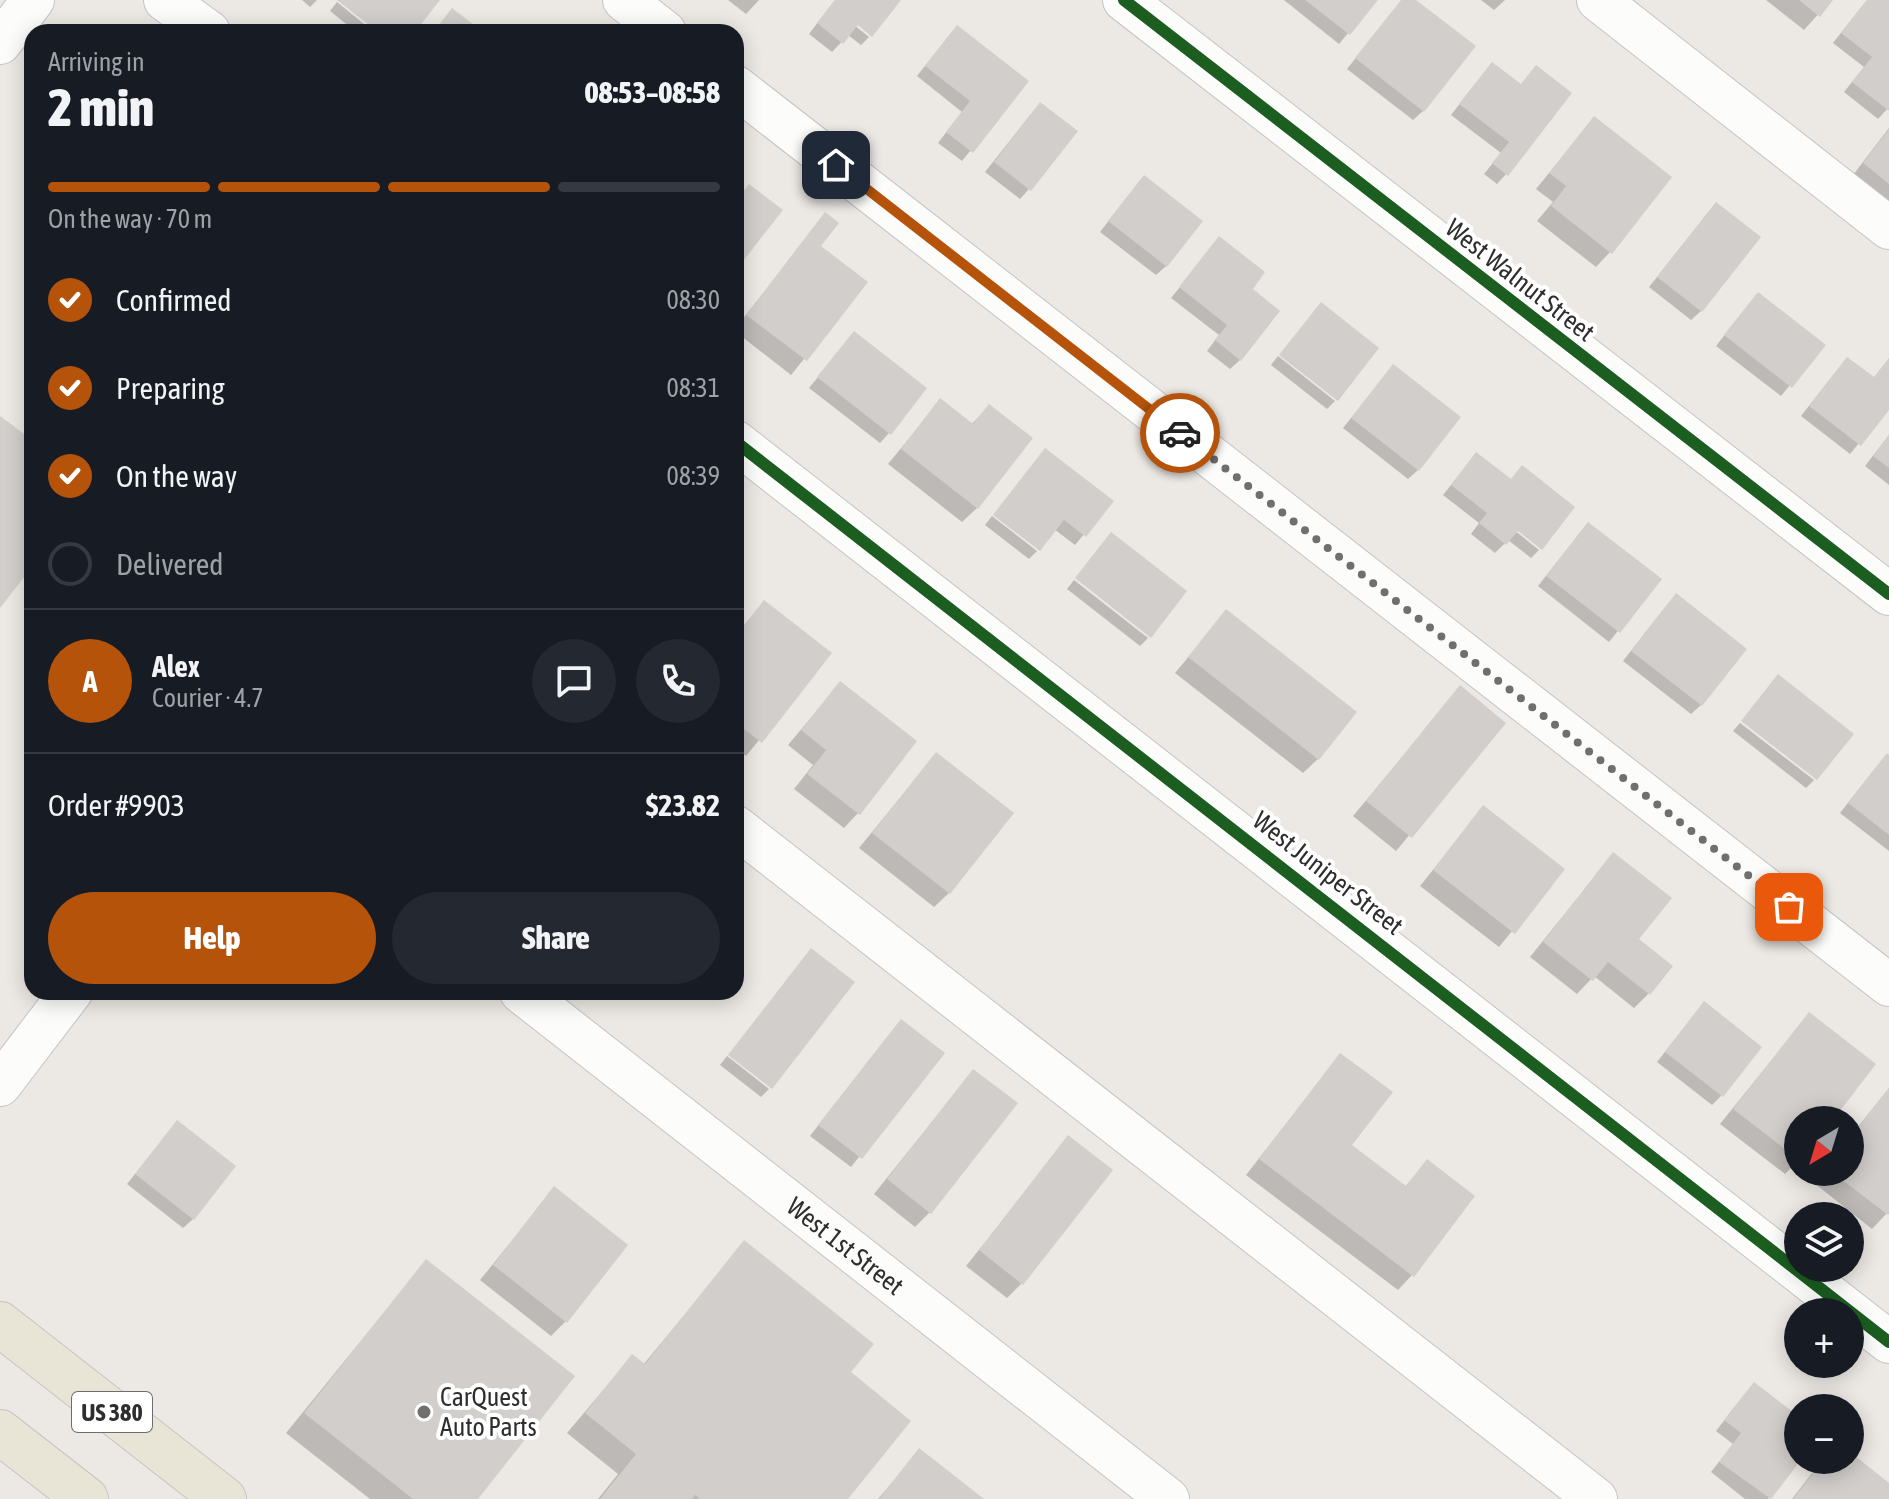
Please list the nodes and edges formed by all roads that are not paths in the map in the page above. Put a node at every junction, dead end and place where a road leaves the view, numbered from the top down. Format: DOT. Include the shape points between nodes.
graph roads {
  1 [pos="165,0"];
  2 [pos="624,0"];
  3 [pos="1124,0"];
  4 [pos="1598,0"];
  5 [pos="31,1"];
  6 [pos="198,24"];
  7 [pos="655,24"];
  8 [pos="0,43"];
  9 [pos="744,93"];
  10 [pos="1889,228"];
  11 [pos="744,448"];
  12 [pos="1889,594"];
  13 [pos="744,833"];
  14 [pos="1889,985"];
  15 [pos="65,1000"];
  16 [pos="531,1000"];
  17 [pos="0,1085"];
  18 [pos="0,1324"];
  19 [pos="1889,1342"];
  20 [pos="0,1432"];
  21 [pos="86,1499"];
  22 [pos="224,1499"];
  23 [pos="1168,1499"];
  24 [pos="1596,1499"];
  1 -- 6 [label="street"];
  2 -- 7 [label="street"];
  3 -- 12 [label="street, West Walnut Street"];
  4 -- 10 [label="street"];
  5 -- 8 [label="street"];
  9 -- 14 [label="street"];
  11 -- 19 [label="street, West Juniper Street"];
  13 -- 24 [label="street"];
  15 -- 17 [label="street"];
  16 -- 23 [label="street, West 1st Street"];
  18 -- 22 [label="main road, US 380"];
  20 -- 21 [label="main road"];
}
